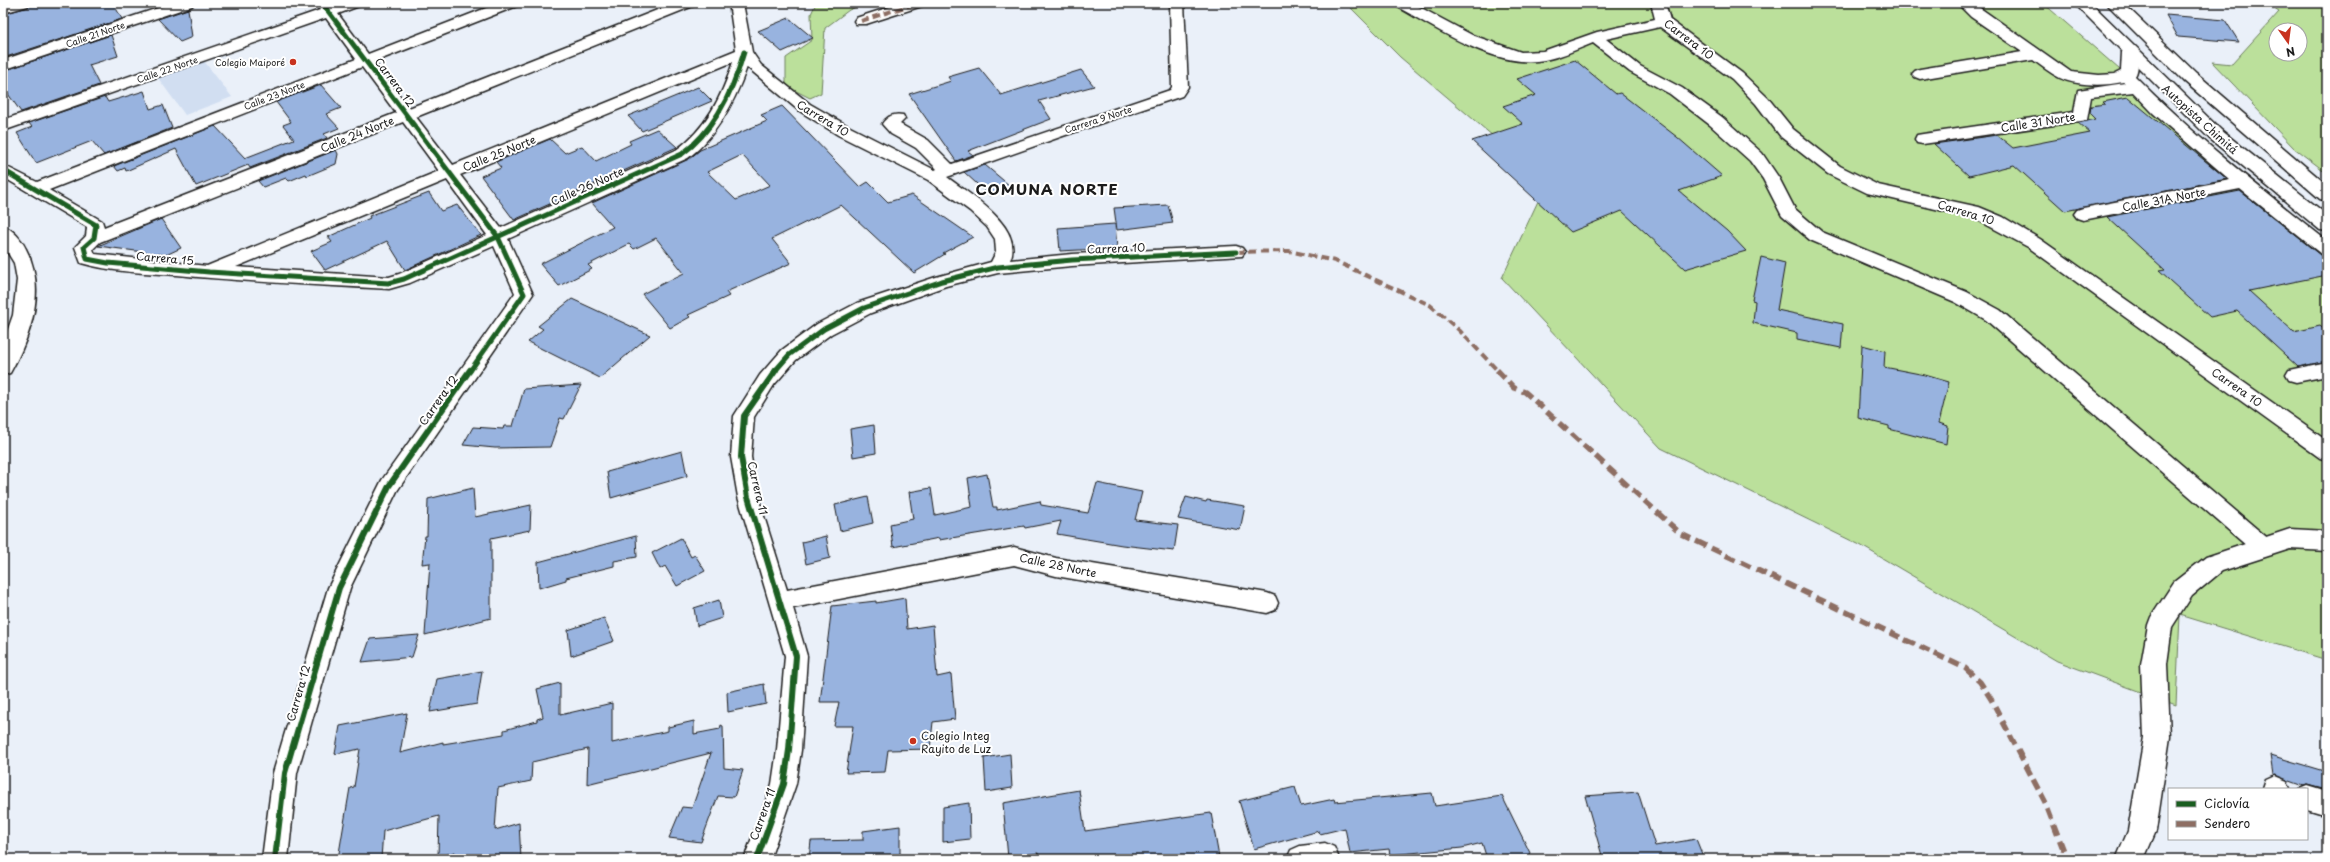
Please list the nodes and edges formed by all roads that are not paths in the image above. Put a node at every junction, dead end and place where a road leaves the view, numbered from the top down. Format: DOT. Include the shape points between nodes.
graph roads {
  1 [pos="23,3"];
  2 [pos="187,3"];
  3 [pos="354,3"];
  4 [pos="512,3"];
  5 [pos="688,3"];
  6 [pos="736,3"];
  7 [pos="917,3"];
  8 [pos="1178,3"];
  9 [pos="1401,3"];
  10 [pos="1658,3"];
  11 [pos="1964,3"];
  12 [pos="2082,3"];
  13 [pos="2114,3"];
  14 [pos="326,7"];
  15 [pos="3,9"];
  16 [pos="861,21"];
  17 [pos="1663,22"];
  18 [pos="1595,38"];
  19 [pos="744,52"];
  20 [pos="2130,52"];
  21 [pos="2034,55"];
  22 [pos="365,59"];
  23 [pos="3,65"];
  24 [pos="1920,74"];
  25 [pos="2130,82"];
  26 [pos="407,114"];
  27 [pos="897,119"];
  28 [pos="3,126"];
  29 [pos="1923,139"];
  30 [pos="3,170"];
  31 [pos="949,170"];
  32 [pos="450,172"];
  33 [pos="934,176"];
  34 [pos="2244,183"];
  35 [pos="36,189"];
  36 [pos="2327,195"];
  37 [pos="2083,214"];
  38 [pos="2327,225"];
  39 [pos="3,233"];
  40 [pos="498,237"];
  41 [pos="94,238"];
  42 [pos="2327,250"];
  43 [pos="1236,252"];
  44 [pos="998,267"];
  45 [pos="209,272"];
  46 [pos="389,283"];
  47 [pos="3,367"];
  48 [pos="2327,369"];
  49 [pos="2296,375"];
  50 [pos="2327,452"];
  51 [pos="2327,541"];
  52 [pos="2263,548"];
  53 [pos="779,601"];
  54 [pos="1267,603"];
  55 [pos="2308,798"];
  56 [pos="2327,804"];
  57 [pos="1325,856"];
  58 [pos="275,859"];
  59 [pos="757,859"];
  60 [pos="1300,859"];
  61 [pos="2130,859"];
  1 -- 15 [label="street"];
  2 -- 23 [label="street, Calle 21 Norte"];
  3 -- 14 [label="street, Calle 22 Norte"];
  4 -- 22 [label="street, Calle 23 Norte"];
  5 -- 26 [label="street, Calle 24 Norte"];
  6 -- 19 [label="street, Carrera 10"];
  7 -- 16 [label="street"];
  8 -- 31 [label="street, Carrera 9 Norte" via="1180,88 1176,93"];
  9 -- 18 [label="street" via="1458,34 1514,55 1542,56"];
  10 -- 17 [label="street, Carrera 10"];
  11 -- 21 [label="street"];
  12 -- 20 [label="main road, Autopista Chimitá"];
  13 -- 36 [label="main road" via="2190,77"];
  14 -- 22 [label="street, Carrera 12"];
  14 -- 28 [label="street, Calle 22 Norte"];
  17 -- 18 [label="street"];
  17 -- 50 [label="street, Carrera 10" via="1737,76 1762,101 1787,133 1834,170 1873,189 1960,208 1997,221 2034,243"];
  18 -- 52 [label="street" via="1635,69 1676,91 1756,157 1771,178 1788,212 1806,229 1816,236 1961,297 1993,315"];
  19 -- 32 [label="street, Calle 25 Norte"];
  19 -- 33 [label="street, Carrera 10" via="756,68 804,107 844,132"];
  19 -- 40 [label="street, Calle 26 Norte" via="731,89 699,142 682,154"];
  20 -- 25 [label="street"];
  20 -- 38 [label="main road, Autopista Chimitá" via="2215,134"];
  21 -- 24 [label="street"];
  21 -- 25 [label="street" via="2059,72 2075,78"];
  22 -- 26 [label="street, Carrera 12"];
  22 -- 35 [label="street, Calle 23 Norte"];
  25 -- 29 [label="street, Calle 31 Norte" via="2084,93 2080,116"];
  25 -- 34 [label="street"];
  26 -- 32 [label="street, Carrera 12"];
  26 -- 41 [label="street, Calle 24 Norte"];
  27 -- 31 [label="street" via="890,124 924,146"];
  30 -- 35 [label="street"];
  31 -- 33 [label="street, Carrera 9 Norte"];
  32 -- 40 [label="street, Carrera 12"];
  32 -- 45 [label="street, Calle 25 Norte"];
  33 -- 44 [label="street, Carrera 10" via="976,207 1004,240 1005,252"];
  34 -- 37 [label="street, Calle 31A Norte"];
  34 -- 42 [label="street"];
  35 -- 41 [label="street" via="96,225"];
  39 -- 47 [label="main road" via="20,254 28,281 18,331"];
  40 -- 46 [label="street, Calle 26 Norte" via="404,279"];
  40 -- 58 [label="street, Carrera 12" via="524,294 389,486 340,588 285,774"];
  41 -- 45 [label="street, Carrera 15" via="84,247 87,259"];
  43 -- 44 [label="street, Carrera 10" via="1072,260"];
  44 -- 53 [label="street, Carrera 11" via="942,281 864,308 824,329 789,355 767,380 744,416 741,457 748,497"];
  45 -- 46 [label="street, Carrera 15"];
  48 -- 49 [label="street"];
  51 -- 52 [label="main road" via="2290,539"];
  52 -- 61 [label="main road" via="2214,564 2183,589 2160,625 2154,664 2157,737 2142,831"];
  53 -- 54 [label="street, Calle 28 Norte" via="1014,556 1056,567"];
  53 -- 59 [label="street, Carrera 11" via="796,656 789,750 784,784"];
  55 -- 56 [label="street"];
  57 -- 60 [label="street"];
}
